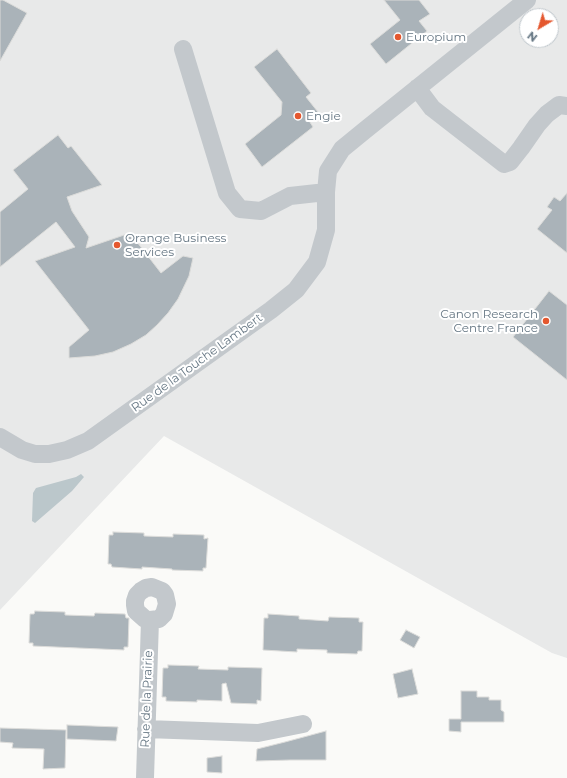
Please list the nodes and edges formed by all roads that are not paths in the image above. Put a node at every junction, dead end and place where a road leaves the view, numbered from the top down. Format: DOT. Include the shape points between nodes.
graph roads {
  1 [pos="527,0"];
  2 [pos="183,49"];
  3 [pos="417,88"];
  4 [pos="567,106"];
  5 [pos="326,192"];
  6 [pos="0,437"];
  7 [pos="150,620"];
  8 [pos="303,724"];
  9 [pos="146,729"];
  10 [pos="145,778"];
  1 -- 3 [label="street, Rue de la Touche Lambert"];
  2 -- 5 [label="street" via="227,193 240,210 261,211 290,196"];
  3 -- 4 [label="street" via="432,108 504,164 510,162 547,114 559,105"];
  3 -- 5 [label="street, Rue de la Touche Lambert" via="342,149 328,171"];
  5 -- 6 [label="street, Rue de la Touche Lambert" via="326,230 317,262 296,290 270,310 88,441 68,450 35,454 22,450"];
  7 -- 9 [label="street, Rue de la Prairie"];
  8 -- 9 [label="street" via="258,733"];
  9 -- 10 [label="street, Rue de la Prairie"];
}
